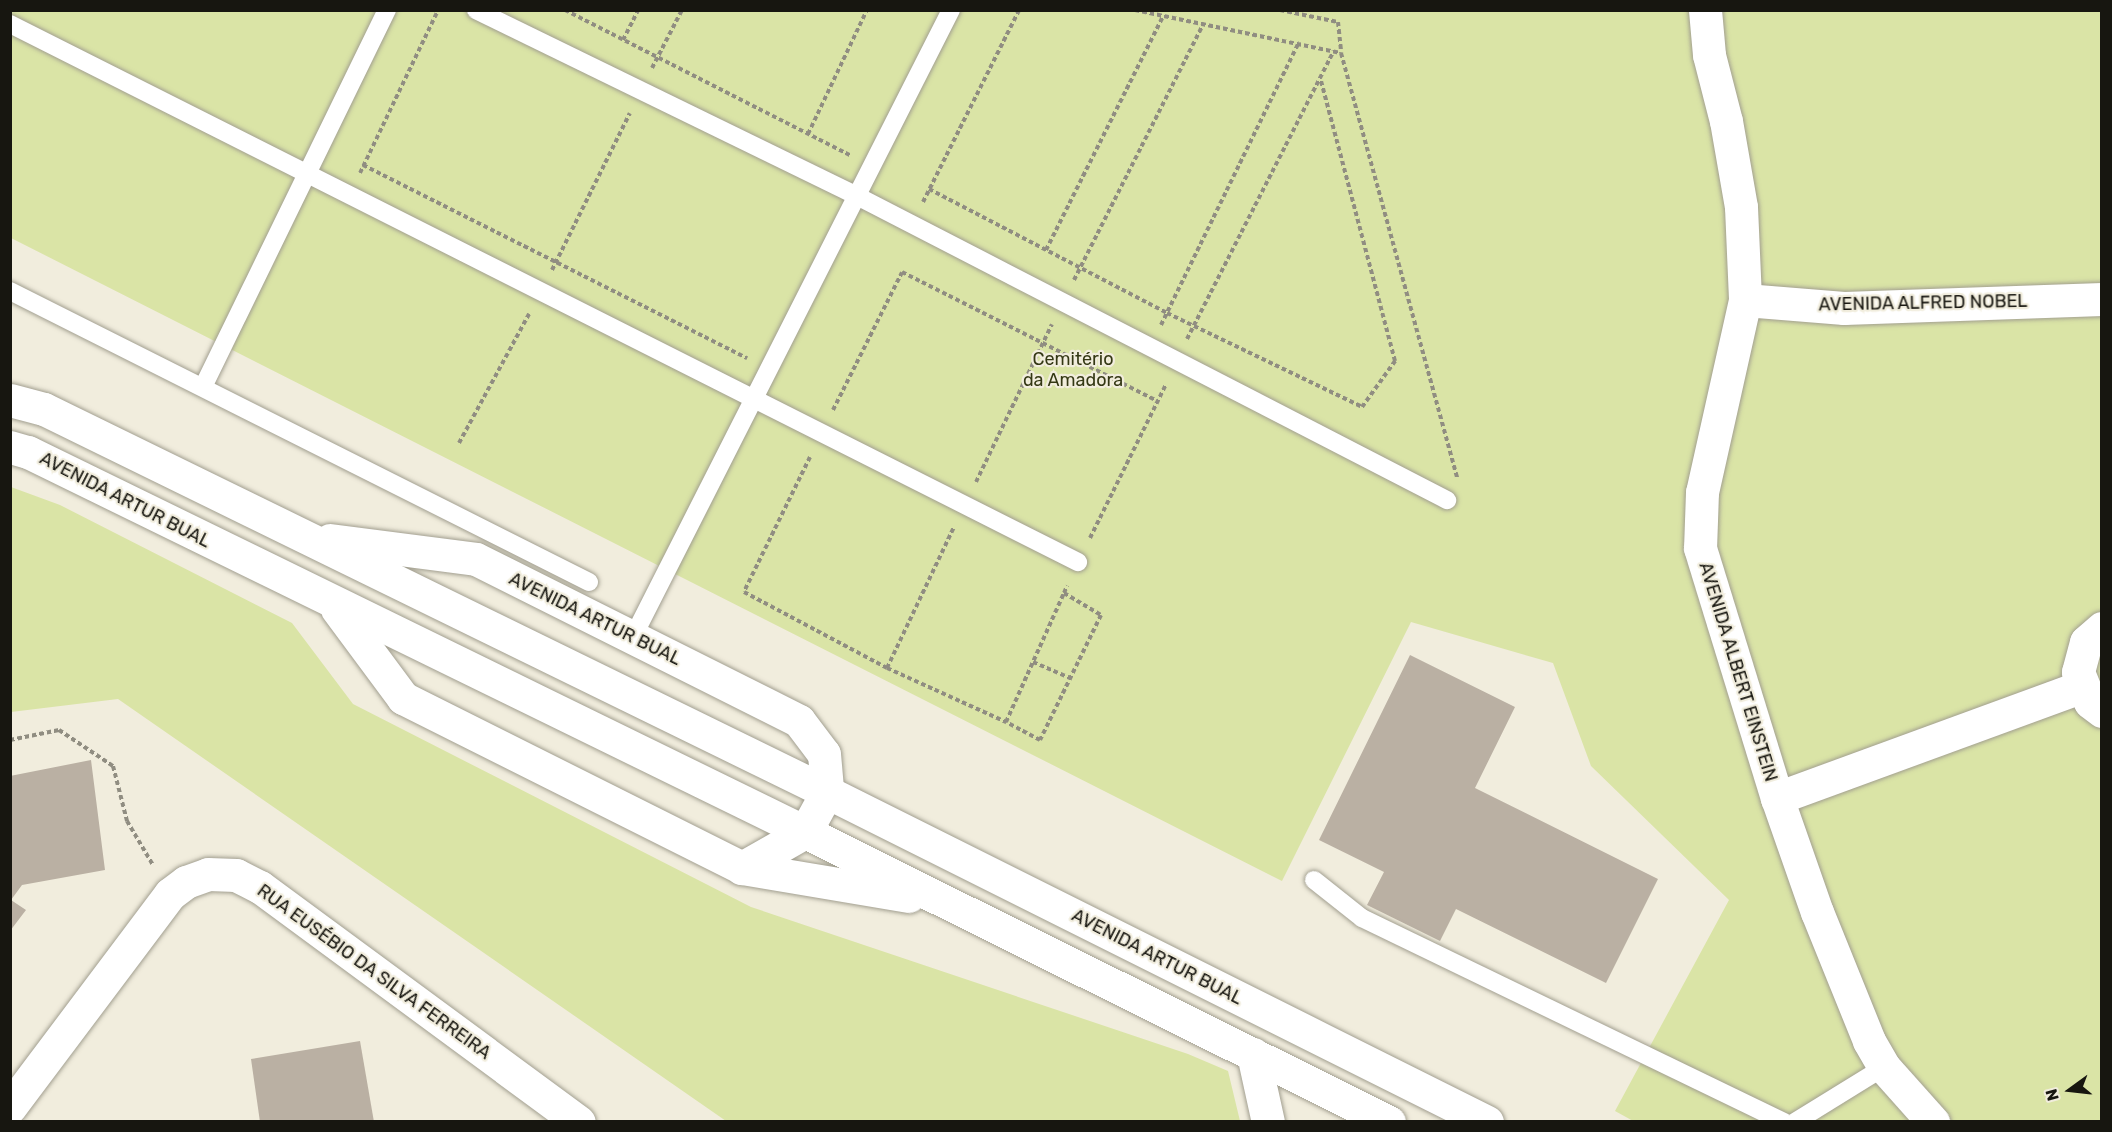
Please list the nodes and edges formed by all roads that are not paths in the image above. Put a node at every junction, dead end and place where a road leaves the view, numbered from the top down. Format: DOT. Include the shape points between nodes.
graph roads {
  1 [pos="387,10"];
  2 [pos="476,10"];
  3 [pos="951,10"];
  4 [pos="1705,10"];
  5 [pos="10,24"];
  6 [pos="308,174"];
  7 [pos="857,196"];
  8 [pos="10,291"];
  9 [pos="2102,298"];
  10 [pos="1745,300"];
  11 [pos="203,387"];
  12 [pos="10,400"];
  13 [pos="753,400"];
  14 [pos="10,447"];
  15 [pos="1447,500"];
  16 [pos="303,537"];
  17 [pos="483,546"];
  18 [pos="1078,562"];
  19 [pos="589,582"];
  20 [pos="334,605"];
  21 [pos="2102,628"];
  22 [pos="633,638"];
  23 [pos="2091,699"];
  24 [pos="827,792"];
  25 [pos="1777,798"];
  26 [pos="806,832"];
  27 [pos="742,868"];
  28 [pos="1314,880"];
  29 [pos="942,902"];
  30 [pos="1253,1054"];
  31 [pos="1884,1067"];
  32 [pos="10,1107"];
  33 [pos="29,1122"];
  34 [pos="579,1122"];
  35 [pos="1268,1122"];
  36 [pos="1389,1122"];
  37 [pos="1487,1122"];
  38 [pos="1784,1122"];
  39 [pos="1795,1122"];
  40 [pos="1933,1122"];
  1 -- 6 [label="lane"];
  2 -- 7 [label="lane"];
  3 -- 7 [label="lane"];
  4 -- 10 [label="street, AVENIDA ALBERT EINSTEIN" via="1709,55 1726,121 1741,207"];
  5 -- 6 [label="lane"];
  6 -- 11 [label="lane"];
  6 -- 13 [label="lane"];
  7 -- 13 [label="lane"];
  7 -- 15 [label="lane"];
  8 -- 11 [label="lane"];
  9 -- 10 [label="street, AVENIDA ALFRED NOBEL" via="1844,308"];
  10 -- 25 [label="street, AVENIDA ALBERT EINSTEIN" via="1702,492 1700,548"];
  11 -- 17 [label="lane"];
  12 -- 16 [label="street, AVENIDA ARTUR BUAL" via="44,410"];
  13 -- 18 [label="lane"];
  13 -- 22 [label="lane"];
  14 -- 20 [label="street, AVENIDA ARTUR BUAL" via="28,452"];
  16 -- 17 [label="street, AVENIDA ARTUR BUAL"];
  16 -- 24 [label="street, AVENIDA ARTUR BUAL"];
  17 -- 19 [label="lane"];
  17 -- 22 [label="street, AVENIDA ARTUR BUAL"];
  20 -- 26 [label="street, AVENIDA ARTUR BUAL"];
  20 -- 27 [label="street, AVENIDA ARTUR BUAL" via="403,698"];
  21 -- 23 [label="street" via="2086,642 2080,656"];
  22 -- 24 [label="street, AVENIDA ARTUR BUAL" via="799,721 824,754"];
  23 -- 25 [label="street"];
  24 -- 26 [label="street"];
  24 -- 37 [label="street, AVENIDA ARTUR BUAL"];
  25 -- 31 [label="street, AVENIDA ALBERT EINSTEIN" via="1817,912 1869,1041"];
  26 -- 27 [label="street"];
  26 -- 29 [label="street, AVENIDA ARTUR BUAL"];
  27 -- 29 [label="street, AVENIDA ARTUR BUAL"];
  28 -- 38 [label="lane" via="1362,918"];
  29 -- 30 [label="street, AVENIDA ARTUR BUAL"];
  30 -- 35 [label="street"];
  30 -- 36 [label="street, AVENIDA ARTUR BUAL"];
  31 -- 39 [label="lane"];
  31 -- 40 [label="street, AVENIDA ALBERT EINSTEIN"];
  32 -- 33 [label="street"];
  32 -- 34 [label="street, RUA EUSÉBIO DA SILVA FERREIRA" via="170,894 208,874 236,875 260,887"];
}
